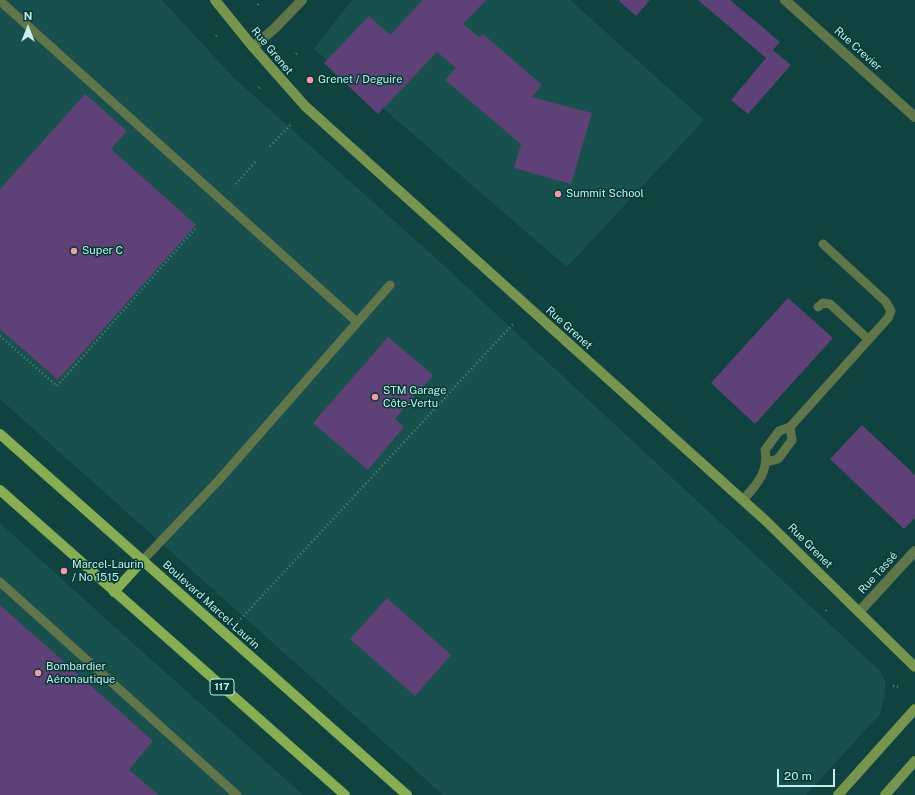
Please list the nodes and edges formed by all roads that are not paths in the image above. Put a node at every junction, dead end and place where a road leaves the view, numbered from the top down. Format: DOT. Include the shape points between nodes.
graph roads {
  1 [pos="215,0"];
  2 [pos="302,0"];
  3 [pos="785,0"];
  4 [pos="0,1"];
  5 [pos="253,47"];
  6 [pos="915,117"];
  7 [pos="823,244"];
  8 [pos="390,285"];
  9 [pos="818,307"];
  10 [pos="357,322"];
  11 [pos="868,339"];
  12 [pos="790,428"];
  13 [pos="0,434"];
  14 [pos="767,462"];
  15 [pos="0,490"];
  16 [pos="743,500"];
  17 [pos="915,551"];
  18 [pos="142,560"];
  19 [pos="0,582"];
  20 [pos="114,592"];
  21 [pos="859,612"];
  22 [pos="915,667"];
  23 [pos="915,709"];
  24 [pos="915,761"];
  25 [pos="237,795"];
  26 [pos="344,795"];
  27 [pos="407,795"];
  28 [pos="838,795"];
  29 [pos="885,795"];
  1 -- 5 [label="street, Rue Grenet"];
  2 -- 5 [label="street"];
  3 -- 6 [label="street, Rue Crevier"];
  4 -- 10 [label="lane"];
  5 -- 16 [label="street, Rue Grenet" via="305,106"];
  7 -- 11 [label="lane" via="886,302 891,311 888,318"];
  8 -- 10 [label="lane"];
  9 -- 11 [label="lane" via="823,303 830,304"];
  10 -- 18 [label="lane" via="219,480"];
  11 -- 12 [label="lane"];
  12 -- 14 [label="lane" via="792,440 778,459"];
  12 -- 14 [label="lane" via="779,431 765,450"];
  13 -- 18 [label="main road, Boulevard Marcel-Laurin"];
  14 -- 16 [label="lane" via="758,483"];
  15 -- 20 [label="main road, 117"];
  16 -- 21 [label="street, Rue Grenet"];
  17 -- 21 [label="street, Rue Tassé"];
  18 -- 20 [label="main road"];
  18 -- 27 [label="main road, Boulevard Marcel-Laurin"];
  19 -- 25 [label="lane"];
  20 -- 26 [label="main road, 117"];
  21 -- 22 [label="street, Rue Grenet"];
  23 -- 28 [label="street"];
  24 -- 29 [label="street"];
}
